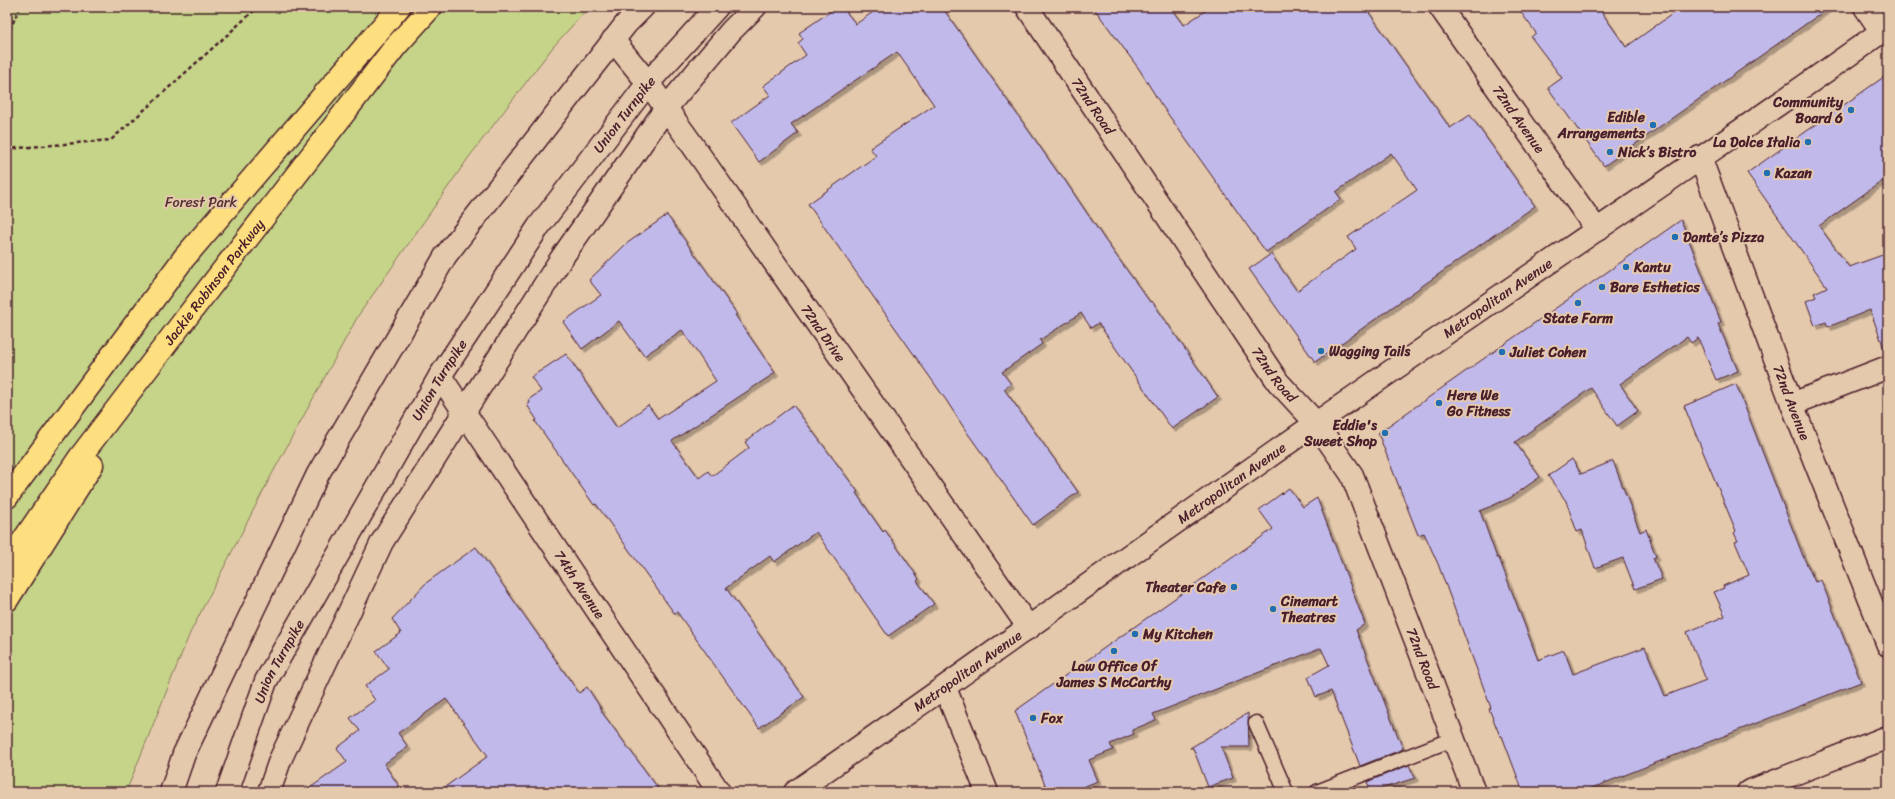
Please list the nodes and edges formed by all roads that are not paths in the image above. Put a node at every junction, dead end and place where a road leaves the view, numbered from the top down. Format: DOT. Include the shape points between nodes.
graph roads {
  1 [pos="398,7"];
  2 [pos="431,7"];
  3 [pos="643,7"];
  4 [pos="717,7"];
  5 [pos="755,7"];
  6 [pos="1027,7"];
  7 [pos="1440,7"];
  8 [pos="1865,7"];
  9 [pos="1885,29"];
  10 [pos="613,40"];
  11 [pos="648,84"];
  12 [pos="666,108"];
  13 [pos="1700,157"];
  14 [pos="1598,230"];
  15 [pos="182,322"];
  16 [pos="1888,367"];
  17 [pos="440,376"];
  18 [pos="1792,404"];
  19 [pos="464,412"];
  20 [pos="1316,423"];
  21 [pos="7,497"];
  22 [pos="7,564"];
  23 [pos="7,600"];
  24 [pos="1029,628"];
  25 [pos="1888,645"];
  26 [pos="945,688"];
  27 [pos="1256,723"];
  28 [pos="1888,737"];
  29 [pos="1453,739"];
  30 [pos="171,792"];
  31 [pos="227,792"];
  32 [pos="269,792"];
  33 [pos="720,792"];
  34 [pos="795,792"];
  35 [pos="987,792"];
  36 [pos="1286,792"];
  37 [pos="1317,792"];
  38 [pos="1474,792"];
  39 [pos="1748,792"];
  1 -- 21 [label="highway" via="184,258"];
  2 -- 15 [label="highway, Jackie Robinson Parkway" via="395,47"];
  3 -- 10 [label="street"];
  4 -- 11 [label="street, Union Turnpike"];
  5 -- 12 [label="street, Union Turnpike"];
  6 -- 20 [label="street, 72nd Road" via="1278,382"];
  7 -- 14 [label="street, 72nd Avenue"];
  8 -- 9 [label="street"];
  9 -- 13 [label="street, Metropolitan Avenue"];
  10 -- 11 [label="street, 72nd Drive"];
  10 -- 30 [label="street" via="442,261 318,474 184,754"];
  11 -- 12 [label="street, 72nd Drive"];
  11 -- 17 [label="street, Union Turnpike" via="539,226"];
  12 -- 19 [label="street, Union Turnpike" via="561,259"];
  12 -- 24 [label="street, 72nd Drive"];
  13 -- 14 [label="street, Metropolitan Avenue"];
  13 -- 18 [label="street, 72nd Avenue"];
  14 -- 20 [label="street, Metropolitan Avenue"];
  15 -- 22 [label="highway, Jackie Robinson Parkway" via="80,457"];
  15 -- 23 [label="highway"];
  16 -- 18 [label="street"];
  17 -- 19 [label="street, 74th Avenue"];
  17 -- 31 [label="street, Union Turnpike" via="266,681"];
  18 -- 25 [label="street, 72nd Avenue"];
  19 -- 32 [label="street, Union Turnpike" via="382,542 280,760"];
  19 -- 33 [label="street, 74th Avenue"];
  20 -- 24 [label="street, Metropolitan Avenue"];
  20 -- 29 [label="street, 72nd Road" via="1352,475"];
  24 -- 26 [label="street, Metropolitan Avenue"];
  26 -- 34 [label="street, Metropolitan Avenue"];
  26 -- 35 [label="street"];
  27 -- 36 [label="lane"];
  28 -- 39 [label="street"];
  29 -- 37 [label="lane"];
  29 -- 38 [label="street, 72nd Road"];
}
